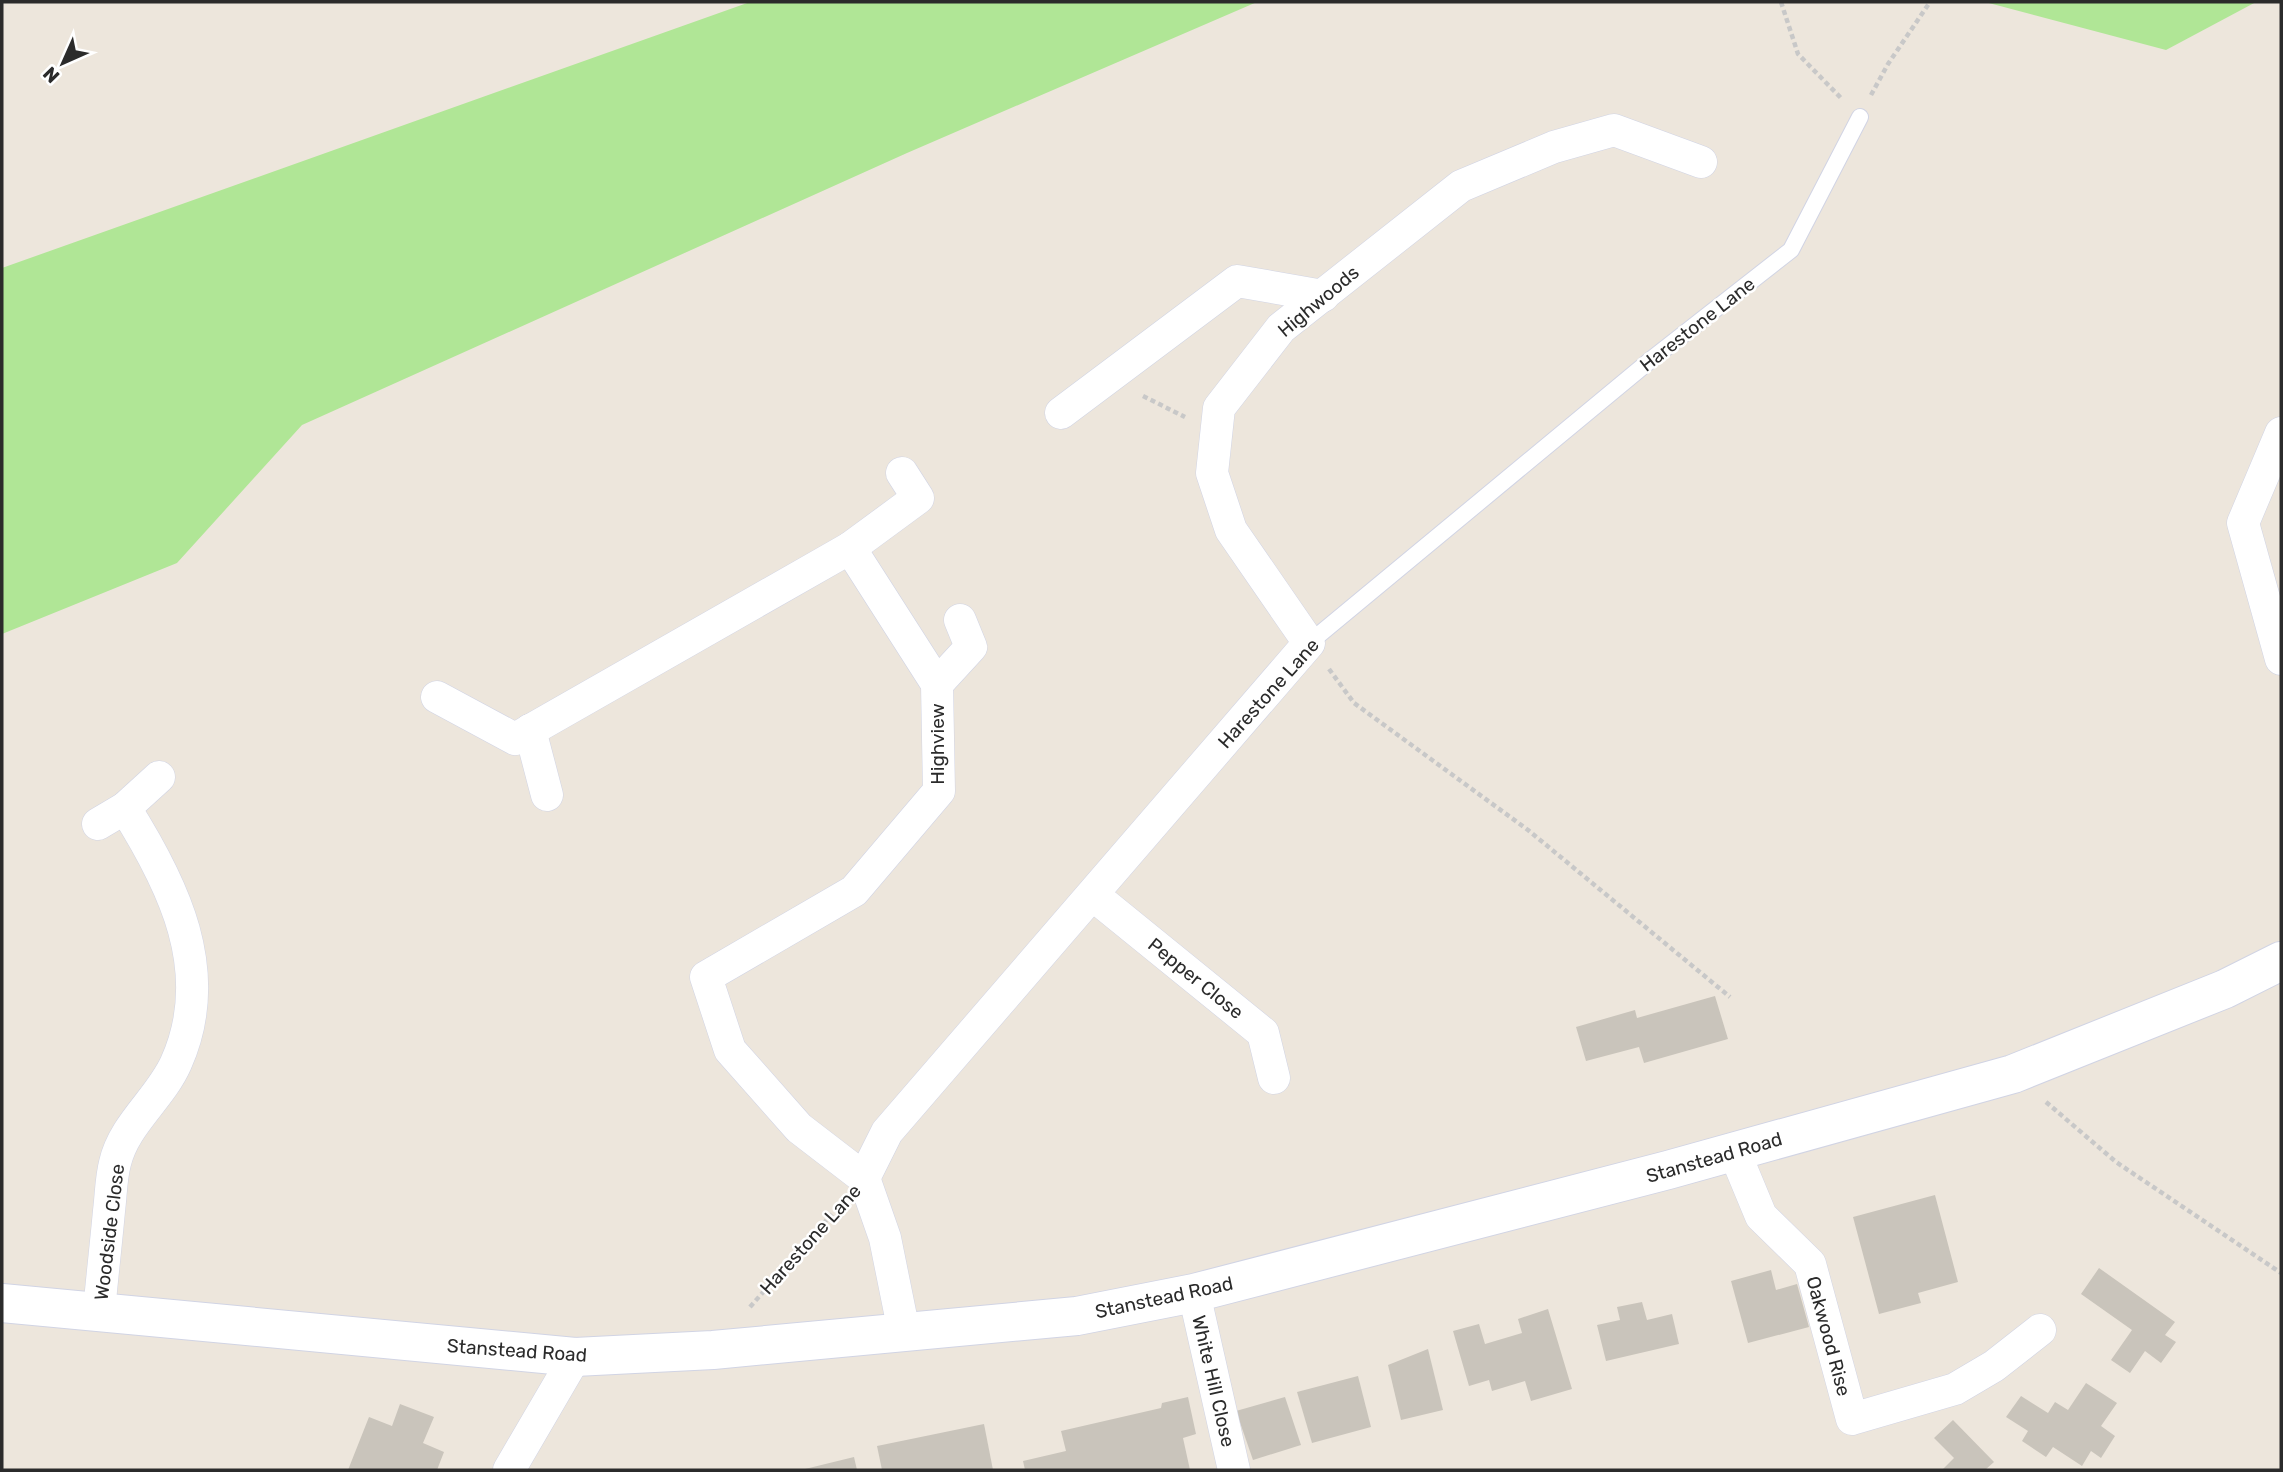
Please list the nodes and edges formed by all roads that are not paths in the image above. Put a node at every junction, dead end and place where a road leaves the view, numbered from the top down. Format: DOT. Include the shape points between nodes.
graph roads {
  1 [pos="1860,117"];
  2 [pos="1702,162"];
  3 [pos="1323,296"];
  4 [pos="1061,414"];
  5 [pos="2281,433"];
  6 [pos="902,473"];
  7 [pos="850,548"];
  8 [pos="960,620"];
  9 [pos="1309,643"];
  10 [pos="2281,659"];
  11 [pos="937,684"];
  12 [pos="437,697"];
  13 [pos="530,730"];
  14 [pos="159,777"];
  15 [pos="547,795"];
  16 [pos="125,808"];
  17 [pos="98,824"];
  18 [pos="1093,895"];
  19 [pos="2281,961"];
  20 [pos="1274,1078"];
  21 [pos="1734,1151"];
  22 [pos="864,1178"];
  23 [pos="1194,1293"];
  24 [pos="2,1303"];
  25 [pos="99,1312"];
  26 [pos="2040,1330"];
  27 [pos="904,1332"];
  28 [pos="575,1357"];
  29 [pos="509,1470"];
  30 [pos="1234,1470"];
  1 -- 9 [label="lane, Harestone Lane" via="1791,250 1653,358"];
  2 -- 3 [label="street, Highwoods" via="1614,130 1553,147 1461,186"];
  3 -- 4 [label="street" via="1237,281"];
  3 -- 9 [label="street, Highwoods" via="1281,328 1219,408 1212,473 1231,530"];
  5 -- 10 [label="street" via="2243,523"];
  6 -- 7 [label="street" via="918,498"];
  7 -- 11 [label="street, Highview"];
  7 -- 13 [label="street"];
  8 -- 11 [label="street" via="971,647"];
  9 -- 18 [label="street, Harestone Lane"];
  11 -- 22 [label="street, Highview" via="939,791 854,891 706,977 730,1050 799,1128"];
  12 -- 13 [label="street" via="515,739"];
  13 -- 15 [label="street"];
  14 -- 16 [label="street"];
  16 -- 17 [label="street"];
  16 -- 25 [label="street, Woodside Close" via="173,891 193,979 176,1063 124,1139 114,1163"];
  18 -- 20 [label="street, Pepper Close" via="1264,1033"];
  18 -- 22 [label="street, Harestone Lane" via="887,1132"];
  19 -- 21 [label="street, Stanstead Road" via="2225,989 2013,1074"];
  21 -- 23 [label="street, Stanstead Road"];
  21 -- 26 [label="street, Oakwood Rise" via="1761,1216 1810,1264 1852,1419 1955,1389"];
  22 -- 27 [label="street" via="885,1238"];
  23 -- 27 [label="street, Stanstead Road" via="1077,1315"];
  23 -- 30 [label="street, White Hill Close"];
  24 -- 25 [label="street, Stanstead Road"];
  25 -- 28 [label="street, Stanstead Road"];
  27 -- 28 [label="street, Stanstead Road"];
  28 -- 29 [label="street"];
}
